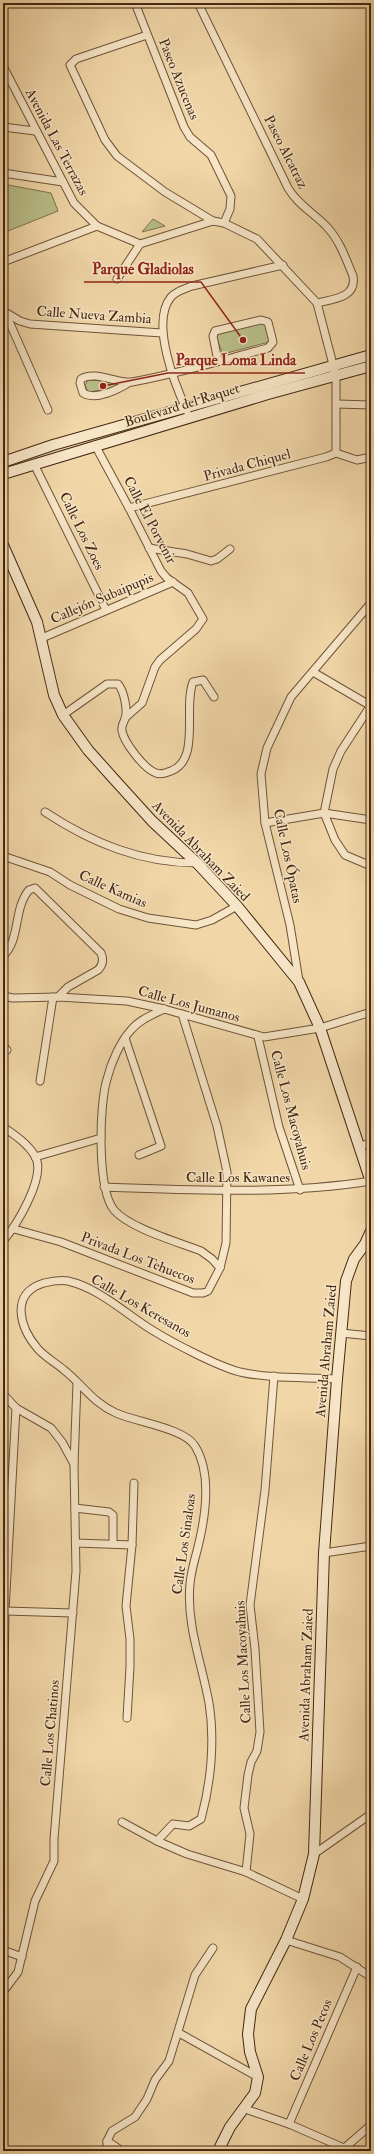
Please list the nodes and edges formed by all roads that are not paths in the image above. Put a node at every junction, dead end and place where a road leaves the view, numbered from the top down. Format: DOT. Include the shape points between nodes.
graph roads {
  1 [pos="135,3"];
  2 [pos="198,3"];
  3 [pos="147,35"];
  4 [pos="3,66"];
  5 [pos="5,74"];
  6 [pos="3,127"];
  7 [pos="35,131"];
  8 [pos="3,173"];
  9 [pos="63,182"];
  10 [pos="213,221"];
  11 [pos="224,223"];
  12 [pos="97,226"];
  13 [pos="140,244"];
  14 [pos="3,262"];
  15 [pos="283,265"];
  16 [pos="117,279"];
  17 [pos="317,303"];
  18 [pos="4,311"];
  19 [pos="162,333"];
  20 [pos="371,355"];
  21 [pos="218,361"];
  22 [pos="333,364"];
  23 [pos="371,366"];
  24 [pos="172,372"];
  25 [pos="336,376"];
  26 [pos="130,382"];
  27 [pos="337,404"];
  28 [pos="371,405"];
  29 [pos="48,410"];
  30 [pos="187,412"];
  31 [pos="95,445"];
  32 [pos="336,453"];
  33 [pos="371,456"];
  34 [pos="3,462"];
  35 [pos="34,464"];
  36 [pos="3,474"];
  37 [pos="130,508"];
  38 [pos="3,545"];
  39 [pos="149,548"];
  40 [pos="230,548"];
  41 [pos="173,582"];
  42 [pos="371,604"];
  43 [pos="106,610"];
  44 [pos="42,638"];
  45 [pos="313,672"];
  46 [pos="214,697"];
  47 [pos="371,706"];
  48 [pos="63,715"];
  49 [pos="125,718"];
  50 [pos="45,812"];
  51 [pos="324,813"];
  52 [pos="371,820"];
  53 [pos="265,823"];
  54 [pos="3,856"];
  55 [pos="197,863"];
  56 [pos="371,866"];
  57 [pos="237,906"];
  58 [pos="3,956"];
  59 [pos="299,982"];
  60 [pos="3,996"];
  61 [pos="56,997"];
  62 [pos="164,1009"];
  63 [pos="371,1012"];
  64 [pos="182,1014"];
  65 [pos="320,1028"];
  66 [pos="258,1037"];
  67 [pos="125,1038"];
  68 [pos="40,1081"];
  69 [pos="3,1127"];
  70 [pos="101,1138"];
  71 [pos="371,1142"];
  72 [pos="360,1147"];
  73 [pos="139,1155"];
  74 [pos="35,1157"];
  75 [pos="368,1166"];
  76 [pos="371,1182"];
  77 [pos="104,1187"];
  78 [pos="300,1190"];
  79 [pos="227,1191"];
  80 [pos="14,1228"];
  81 [pos="371,1231"];
  82 [pos="3,1240"];
  83 [pos="220,1268"];
  84 [pos="341,1333"];
  85 [pos="30,1336"];
  86 [pos="371,1336"];
  87 [pos="274,1376"];
  88 [pos="336,1379"];
  89 [pos="77,1383"];
  90 [pos="3,1394"];
  91 [pos="16,1408"];
  92 [pos="74,1465"];
  93 [pos="134,1483"];
  94 [pos="75,1508"];
  95 [pos="76,1543"];
  96 [pos="113,1544"];
  97 [pos="132,1545"];
  98 [pos="371,1546"];
  99 [pos="324,1553"];
  100 [pos="5,1555"];
  101 [pos="5,1611"];
  102 [pos="73,1612"];
  103 [pos="127,1718"];
  104 [pos="3,1738"];
  105 [pos="371,1814"];
  106 [pos="122,1822"];
  107 [pos="157,1841"];
  108 [pos="314,1854"];
  109 [pos="246,1872"];
  110 [pos="303,1899"];
  111 [pos="286,1940"];
  112 [pos="213,1948"];
  113 [pos="3,1950"];
  114 [pos="22,1957"];
  115 [pos="357,1967"];
  116 [pos="371,1977"];
  117 [pos="3,1992"];
  118 [pos="179,2033"];
  119 [pos="258,2077"];
  120 [pos="245,2109"];
  121 [pos="289,2124"];
  122 [pos="371,2125"];
  123 [pos="107,2141"];
  124 [pos="343,2149"];
  125 [pos="107,2151"];
  126 [pos="122,2151"];
  127 [pos="218,2151"];
  1 -- 3 [label="street, Paseo Azucenas"];
  2 -- 17 [label="street, Paseo Alcatraz" via="288,188 300,205 327,226 334,235 353,276 355,283 352,290 344,296"];
  3 -- 10 [label="street" via="76,59 70,65 105,140 114,153 165,192"];
  3 -- 11 [label="street, Paseo Azucenas" via="184,127 190,137 211,154 231,196 230,209"];
  4 -- 5 [label="street, Avenida Las Terrazas"];
  5 -- 7 [label="street, Avenida Las Terrazas"];
  6 -- 7 [label="street"];
  7 -- 9 [label="street, Avenida Las Terrazas"];
  8 -- 9 [label="street"];
  9 -- 12 [label="street, Avenida Las Terrazas" via="78,208"];
  10 -- 11 [label="street"];
  10 -- 13 [label="street"];
  11 -- 15 [label="street" via="257,239"];
  12 -- 13 [label="street, Avenida Las Terrazas"];
  12 -- 14 [label="street"];
  13 -- 16 [label="street"];
  15 -- 17 [label="street"];
  15 -- 19 [label="street" via="178,291 167,303"];
  17 -- 22 [label="street"];
  18 -- 19 [label="street, Calle Nueva Zambia" via="30,324"];
  18 -- 29 [label="street"];
  19 -- 24 [label="street"];
  20 -- 22 [label="street, Boulevard del Raquet"];
  21 -- 21 [label="street" via="270,347 273,340 268,322 261,320 215,331 213,336"];
  21 -- 24 [label="street"];
  22 -- 25 [label="street"];
  22 -- 30 [label="street, Boulevard del Raquet"];
  23 -- 25 [label="street, Boulevard del Raquet"];
  24 -- 26 [label="street"];
  24 -- 30 [label="street"];
  25 -- 27 [label="street"];
  25 -- 30 [label="street, Boulevard del Raquet"];
  26 -- 26 [label="street" via="89,377 81,379 80,383 83,393 92,396 113,391"];
  27 -- 28 [label="street"];
  27 -- 32 [label="street"];
  30 -- 31 [label="street, Boulevard del Raquet"];
  30 -- 34 [label="street, Boulevard del Raquet" via="53,445"];
  31 -- 35 [label="street, Boulevard del Raquet"];
  31 -- 37 [label="street, Calle El Porvenir"];
  32 -- 33 [label="street" via="357,460"];
  32 -- 37 [label="street, Privada Chiquel" via="326,458"];
  35 -- 36 [label="street, Boulevard del Raquet"];
  35 -- 43 [label="street, Calle Los Zoes"];
  37 -- 39 [label="street, Calle El Porvenir"];
  38 -- 44 [label="street, Avenida Abraham Zaied"];
  39 -- 40 [label="street" via="211,561 217,560"];
  39 -- 41 [label="street, Calle El Porvenir" via="161,571"];
  41 -- 43 [label="street, Callejón Subaipupis"];
  41 -- 49 [label="street, Calle El Porvenir" via="188,593 202,619 196,629 154,667 142,703"];
  42 -- 45 [label="street, Calle Los Ópatas"];
  43 -- 44 [label="street, Callejón Subaipupis"];
  44 -- 48 [label="street, Avenida Abraham Zaied" via="52,689"];
  45 -- 47 [label="street"];
  45 -- 53 [label="street, Calle Los Ópatas" via="291,697 267,748 261,774"];
  46 -- 49 [label="street" via="203,680 193,682 188,751 184,762 165,774 156,774 136,755 122,732"];
  47 -- 51 [label="street" via="332,769"];
  48 -- 49 [label="street" via="104,686 113,683 122,689"];
  48 -- 55 [label="street, Avenida Abraham Zaied" via="88,750 113,778 152,821"];
  50 -- 55 [label="street" via="98,842 132,855 174,863"];
  51 -- 52 [label="street"];
  51 -- 53 [label="street"];
  51 -- 56 [label="street" via="335,840 345,855"];
  53 -- 59 [label="street, Calle Los Ópatas" via="290,925"];
  54 -- 57 [label="street, Calle Kamias" via="50,872 119,909 148,918 196,925 212,920"];
  55 -- 57 [label="street, Avenida Abraham Zaied"];
  57 -- 59 [label="street, Avenida Abraham Zaied"];
  58 -- 61 [label="street" via="11,945 22,901 29,890 35,888 101,953 103,958 98,970"];
  59 -- 65 [label="street, Avenida Abraham Zaied"];
  60 -- 61 [label="street, Calle Los Jumanos"];
  61 -- 62 [label="street, Calle Los Jumanos" via="127,1001"];
  61 -- 68 [label="street"];
  62 -- 64 [label="street, Calle Los Jumanos"];
  62 -- 67 [label="street" via="139,1022"];
  63 -- 65 [label="street, Calle Los Jumanos"];
  64 -- 66 [label="street, Calle Los Jumanos"];
  64 -- 79 [label="street, Privada Los Tehuecos" via="217,1126 227,1172"];
  65 -- 66 [label="street, Calle Los Jumanos"];
  65 -- 72 [label="street, Avenida Abraham Zaied"];
  66 -- 78 [label="street, Calle Los Macoyahuis" via="279,1127"];
  67 -- 70 [label="street" via="107,1079 101,1116"];
  67 -- 73 [label="street" via="161,1146"];
  69 -- 74 [label="street" via="21,1140"];
  70 -- 74 [label="street"];
  70 -- 77 [label="street"];
  71 -- 72 [label="street"];
  72 -- 75 [label="street, Avenida Abraham Zaied"];
  74 -- 80 [label="street" via="38,1164 32,1192"];
  75 -- 76 [label="street, Avenida Abraham Zaied"];
  76 -- 78 [label="street, Calle Los Kawanes"];
  77 -- 79 [label="street, Calle Los Kawanes"];
  77 -- 83 [label="street" via="113,1208 124,1220 201,1251"];
  78 -- 79 [label="street, Calle Los Kawanes"];
  79 -- 83 [label="street, Privada Los Tehuecos" via="226,1242"];
  80 -- 82 [label="street"];
  80 -- 83 [label="street, Privada Los Tehuecos" via="61,1242 193,1293 208,1291"];
  81 -- 84 [label="street, Avenida Abraham Zaied" via="348,1270"];
  84 -- 86 [label="street"];
  84 -- 88 [label="street, Avenida Abraham Zaied"];
  85 -- 87 [label="street, Calle Los Keresanos" via="21,1315 25,1294 36,1285 52,1281 69,1282 93,1291 154,1332 218,1364 238,1372"];
  85 -- 89 [label="street, Calle Los Sinaloas" via="38,1349 68,1372"];
  87 -- 88 [label="street, Calle Los Keresanos"];
  87 -- 109 [label="street, Calle Los Macoyahuis" via="265,1490 250,1605 260,1732 257,1751 248,1775 244,1808 250,1834"];
  88 -- 99 [label="street, Avenida Abraham Zaied"];
  89 -- 92 [label="street, Calle Los Chatinos"];
  89 -- 107 [label="street, Calle Los Sinaloas" via="101,1405 118,1414 187,1437 199,1455 204,1470 203,1527 191,1571 189,1600 211,1721 207,1799 201,1819 189,1826 172,1824"];
  90 -- 91 [label="street, Calle Los Chatinos"];
  91 -- 92 [label="street, Calle Los Chatinos" via="51,1428"];
  91 -- 100 [label="street"];
  92 -- 94 [label="street, Calle Los Chatinos"];
  93 -- 97 [label="street"];
  94 -- 95 [label="street, Calle Los Chatinos"];
  94 -- 96 [label="street" via="109,1512 113,1515"];
  95 -- 96 [label="street"];
  95 -- 102 [label="street, Calle Los Chatinos"];
  96 -- 97 [label="street"];
  97 -- 103 [label="street" via="126,1606 130,1639"];
  98 -- 99 [label="street"];
  99 -- 108 [label="street, Avenida Abraham Zaied"];
  100 -- 101 [label="street"];
  101 -- 102 [label="street"];
  101 -- 104 [label="street"];
  102 -- 114 [label="street, Calle Los Chatinos" via="54,1861 35,1901"];
  105 -- 108 [label="street"];
  106 -- 107 [label="street"];
  107 -- 109 [label="street" via="187,1854"];
  108 -- 110 [label="street, Avenida Abraham Zaied"];
  109 -- 110 [label="street"];
  110 -- 111 [label="street, Avenida Abraham Zaied"];
  111 -- 115 [label="street" via="340,1957"];
  111 -- 119 [label="street, Avenida Abraham Zaied" via="257,1994 248,2022 250,2052"];
  112 -- 118 [label="street" via="195,1975"];
  113 -- 114 [label="street"];
  114 -- 117 [label="street, Calle Los Chatinos" via="18,1972"];
  115 -- 116 [label="street"];
  115 -- 121 [label="street, Calle Los Pecos"];
  118 -- 119 [label="street"];
  118 -- 123 [label="street" via="169,2061 150,2089 142,2109 135,2117 112,2131"];
  119 -- 120 [label="street" via="255,2093"];
  120 -- 121 [label="street"];
  120 -- 127 [label="street" via="230,2127"];
  121 -- 124 [label="street"];
  122 -- 124 [label="street"];
  123 -- 125 [label="street"];
  123 -- 126 [label="street"];
}
